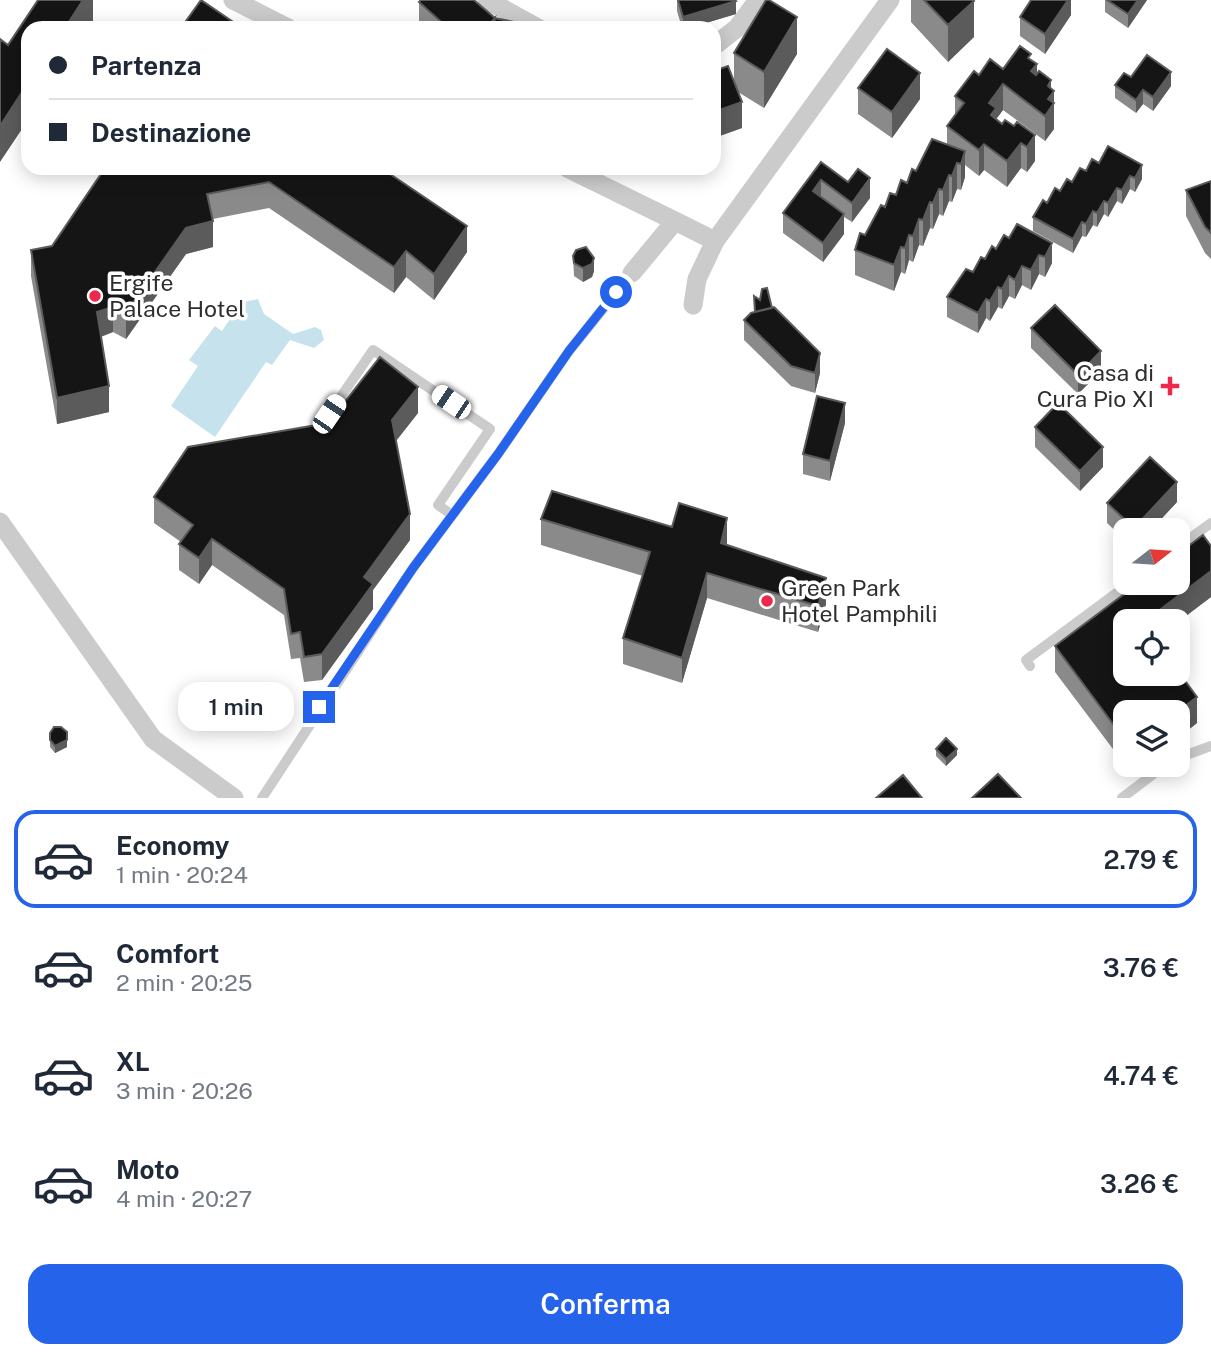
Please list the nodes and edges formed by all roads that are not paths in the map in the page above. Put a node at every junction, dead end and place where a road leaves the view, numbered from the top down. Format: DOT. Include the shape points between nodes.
graph roads {
  1 [pos="233,0"];
  2 [pos="487,0"];
  3 [pos="758,0"];
  4 [pos="890,0"];
  5 [pos="274,21"];
  6 [pos="525,21"];
  7 [pos="721,41"];
  8 [pos="581,175"];
  9 [pos="675,221"];
  10 [pos="715,242"];
  11 [pos="632,273"];
  12 [pos="693,305"];
  13 [pos="329,414"];
  14 [pos="452,515"];
  15 [pos="0,522"];
  16 [pos="1211,523"];
  17 [pos="1190,538"];
  18 [pos="1114,595"];
  19 [pos="1030,666"];
  20 [pos="1211,746"];
  21 [pos="1190,754"];
  22 [pos="1149,777"];
  23 [pos="234,798"];
  24 [pos="262,798"];
  25 [pos="1122,798"];
  1 -- 5 [label="street"];
  2 -- 6 [label="street"];
  3 -- 7 [label="street"];
  4 -- 10 [label="street"];
  8 -- 9 [label="street"];
  9 -- 10 [label="street"];
  9 -- 11 [label="street"];
  10 -- 12 [label="street" via="697,279"];
  11 -- 14 [label="lane" via="569,351"];
  13 -- 14 [label="lane" via="373,350 490,429 438,505"];
  14 -- 24 [label="lane"];
  15 -- 23 [label="street" via="153,739"];
  16 -- 17 [label="lane"];
  18 -- 19 [label="lane" via="1026,660"];
  20 -- 21 [label="lane"];
  22 -- 25 [label="lane"];
}
